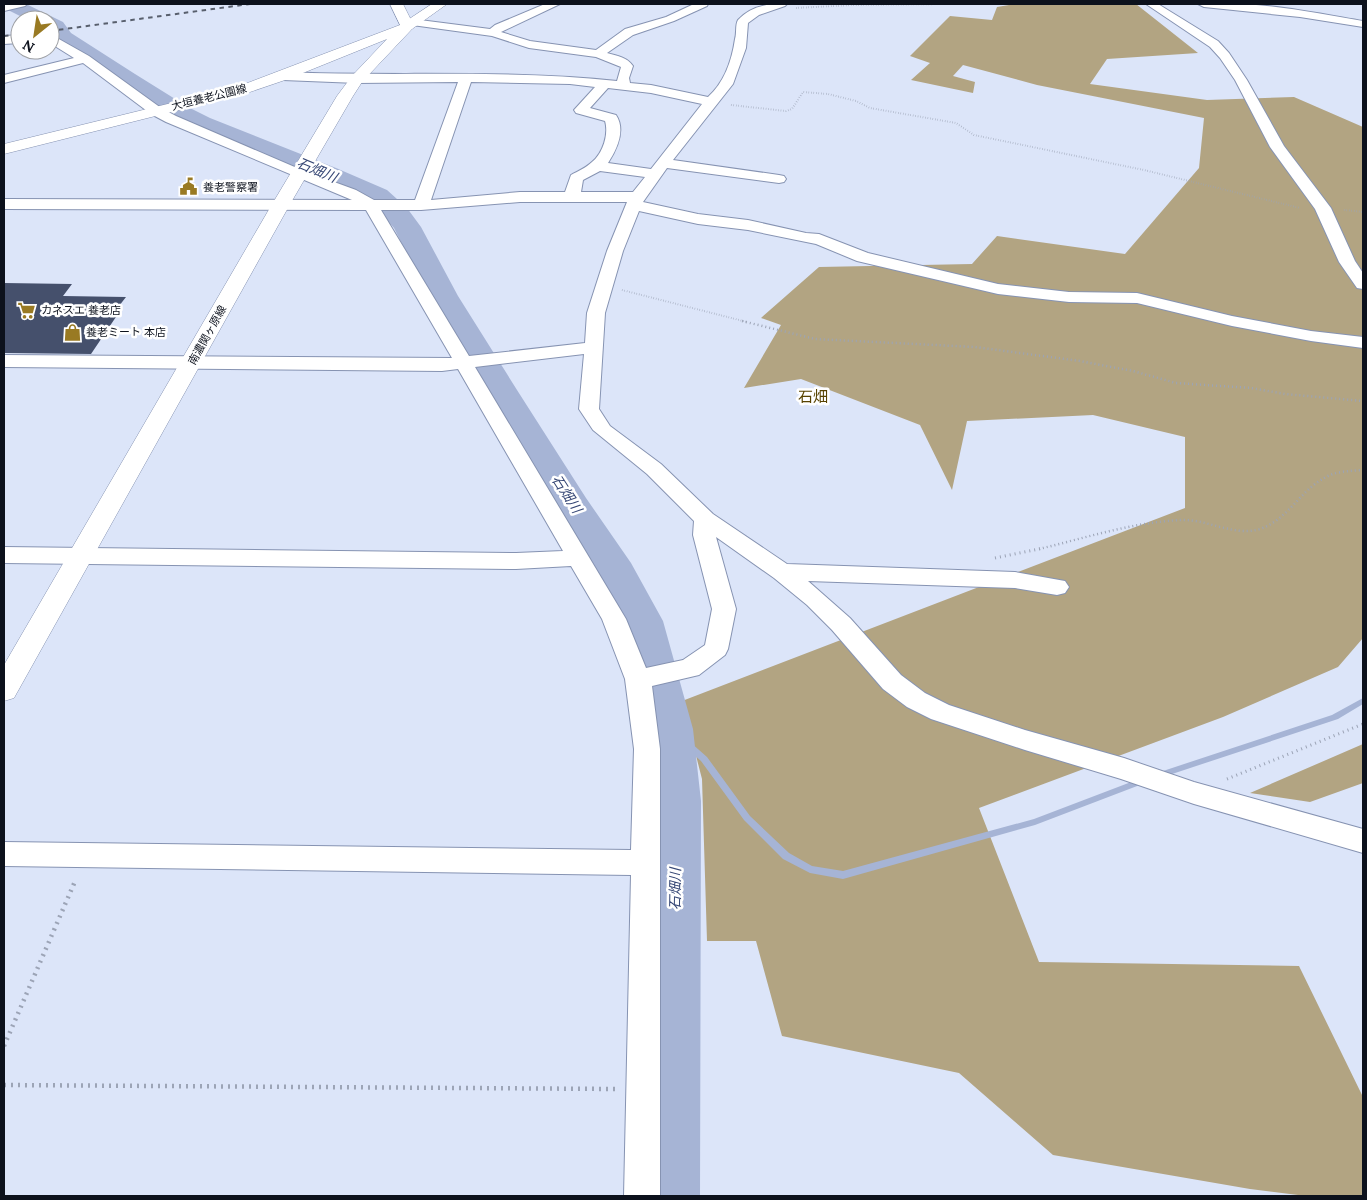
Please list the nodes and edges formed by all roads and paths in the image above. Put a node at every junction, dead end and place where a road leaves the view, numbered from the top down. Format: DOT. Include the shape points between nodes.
graph roads {
  1 [pos="21,4"];
  2 [pos="397,4"];
  3 [pos="440,4"];
  4 [pos="554,4"];
  5 [pos="704,4"];
  6 [pos="781,4"];
  7 [pos="943,4"];
  8 [pos="1151,4"];
  9 [pos="1204,4"];
  10 [pos="4,7"];
  11 [pos="751,8"];
  12 [pos="766,8"];
  13 [pos="410,24"];
  14 [pos="1363,24"];
  15 [pos="493,33"];
  16 [pos="60,44"];
  17 [pos="598,54"];
  18 [pos="85,59"];
  19 [pos="282,76"];
  20 [pos="466,78"];
  21 [pos="4,79"];
  22 [pos="357,79"];
  23 [pos="605,84"];
  24 [pos="624,85"];
  25 [pos="711,102"];
  26 [pos="164,109"];
  27 [pos="4,149"];
  28 [pos="598,166"];
  29 [pos="303,168"];
  30 [pos="660,169"];
  31 [pos="779,179"];
  32 [pos="572,197"];
  33 [pos="635,201"];
  34 [pos="4,204"];
  35 [pos="375,205"];
  36 [pos="422,205"];
  37 [pos="280,206"];
  38 [pos="1323,208"];
  39 [pos="1363,284"];
  40 [pos="603,285"];
  41 [pos="1363,342"];
  42 [pos="592,348"];
  43 [pos="4,362"];
  44 [pos="192,363"];
  45 [pos="470,363"];
  46 [pos="1363,401"];
  47 [pos="1363,470"];
  48 [pos="705,519"];
  49 [pos="4,555"];
  50 [pos="81,556"];
  51 [pos="578,558"];
  52 [pos="994,558"];
  53 [pos="782,572"];
  54 [pos="1057,587"];
  55 [pos="638,679"];
  56 [pos="4,690"];
  57 [pos="1363,724"];
  58 [pos="1194,793"];
  59 [pos="1363,841"];
  60 [pos="4,854"];
  61 [pos="87,855"];
  62 [pos="647,863"];
  63 [pos="4,1046"];
  64 [pos="4,1085"];
  65 [pos="644,1089"];
  66 [pos="642,1196"];
  1 -- 10 [label="street"];
  2 -- 13 [label="main road"];
  3 -- 13 [label="main road, 南濃関ヶ原線"];
  4 -- 15 [label="street" via="499,27"];
  5 -- 17 [label="street" via="629,32"];
  6 -- 12 [label="street"];
  7 -- 12 [label="path"];
  8 -- 38 [label="street" via="1214,44 1225,56 1277,147"];
  9 -- 14 [label="street"];
  11 -- 12 [label="street"];
  11 -- 25 [label="street" via="742,22 744,32 734,65 722,91"];
  13 -- 15 [label="street"];
  13 -- 19 [label="main road, 大垣養老公園線"];
  13 -- 22 [label="main road, 南濃関ヶ原線"];
  15 -- 17 [label="street" via="529,44"];
  16 -- 18 [label="street"];
  17 -- 24 [label="street" via="627,66"];
  18 -- 21 [label="street"];
  18 -- 26 [label="street"];
  19 -- 22 [label="street"];
  19 -- 26 [label="main road, 大垣養老公園線" via="242,90"];
  20 -- 22 [label="street"];
  20 -- 23 [label="street"];
  20 -- 36 [label="street"];
  22 -- 29 [label="main road, 南濃関ヶ原線"];
  23 -- 24 [label="street"];
  23 -- 28 [label="street" via="581,110 613,121 614,135"];
  24 -- 25 [label="street"];
  25 -- 30 [label="street"];
  25 -- 38 [label="path" via="786,111 792,109 803,92 828,94 870,108 956,123 968,134 1134,168 1283,205"];
  26 -- 27 [label="main road, 大垣養老公園線"];
  26 -- 29 [label="street" via="170,119"];
  28 -- 30 [label="street"];
  28 -- 32 [label="street" via="576,178"];
  29 -- 35 [label="street"];
  29 -- 37 [label="main road, 南濃関ヶ原線"];
  30 -- 31 [label="street"];
  30 -- 33 [label="street"];
  32 -- 33 [label="street"];
  32 -- 36 [label="street" via="520,197"];
  33 -- 40 [label="street"];
  33 -- 41 [label="street" via="698,219 819,239 863,257 990,287 1069,297 1137,298 1232,321"];
  34 -- 37 [label="street"];
  35 -- 36 [label="street"];
  35 -- 37 [label="street"];
  35 -- 45 [label="street"];
  37 -- 44 [label="main road, 南濃関ヶ原線"];
  38 -- 39 [label="street" via="1347,262"];
  40 -- 42 [label="street"];
  40 -- 46 [label="path" via="815,339 975,347 1080,362 1176,383"];
  42 -- 45 [label="street"];
  42 -- 48 [label="street" via="589,409 603,430 654,468"];
  43 -- 44 [label="street"];
  44 -- 45 [label="street"];
  44 -- 50 [label="main road, 南濃関ヶ原線"];
  45 -- 51 [label="street"];
  47 -- 52 [label="path" via="1321,478 1285,516 1257,530 1182,520"];
  48 -- 53 [label="street"];
  48 -- 55 [label="street" via="704,535 724,609 716,649 690,668"];
  49 -- 50 [label="street"];
  50 -- 51 [label="street" via="516,561"];
  50 -- 56 [label="main road, 南濃関ヶ原線"];
  51 -- 55 [label="street" via="614,619"];
  53 -- 54 [label="street" via="1015,580"];
  53 -- 58 [label="street" via="841,624 892,682 916,700 940,712"];
  55 -- 62 [label="street" via="647,749"];
  57 -- 58 [label="path"];
  58 -- 59 [label="street"];
  60 -- 61 [label="street"];
  61 -- 62 [label="street"];
  61 -- 63 [label="path"];
  62 -- 65 [label="street"];
  64 -- 65 [label="path"];
  65 -- 66 [label="street"];
}
